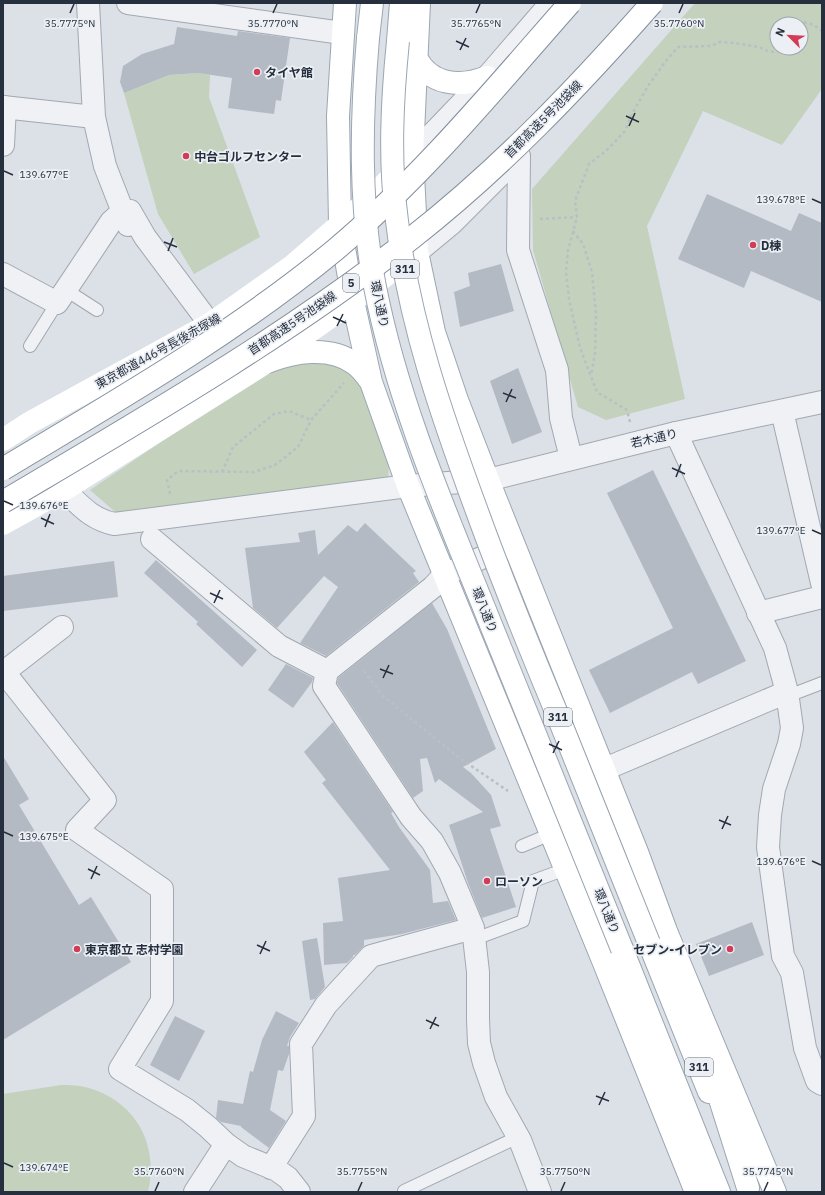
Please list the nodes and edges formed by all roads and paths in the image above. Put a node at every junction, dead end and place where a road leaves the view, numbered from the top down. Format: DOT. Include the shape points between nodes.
graph roads {
  1 [pos="88,3"];
  2 [pos="128,3"];
  3 [pos="345,3"];
  4 [pos="372,3"];
  5 [pos="401,3"];
  6 [pos="419,3"];
  7 [pos="551,3"];
  8 [pos="570,3"];
  9 [pos="652,3"];
  10 [pos="809,24"];
  11 [pos="822,31"];
  12 [pos="342,33"];
  13 [pos="769,52"];
  14 [pos="416,57"];
  15 [pos="486,77"];
  16 [pos="4,107"];
  17 [pos="94,117"];
  18 [pos="3,145"];
  19 [pos="412,155"];
  20 [pos="519,156"];
  21 [pos="122,212"];
  22 [pos="577,217"];
  23 [pos="535,220"];
  24 [pos="340,224"];
  25 [pos="573,231"];
  26 [pos="417,252"];
  27 [pos="3,274"];
  28 [pos="157,276"];
  29 [pos="62,297"];
  30 [pos="353,301"];
  31 [pos="97,310"];
  32 [pos="210,324"];
  33 [pos="30,346"];
  34 [pos="267,362"];
  35 [pos="591,376"];
  36 [pos="344,382"];
  37 [pos="371,382"];
  38 [pos="822,402"];
  39 [pos="782,411"];
  40 [pos="311,420"];
  41 [pos="631,426"];
  42 [pos="676,433"];
  43 [pos="3,440"];
  44 [pos="571,458"];
  45 [pos="3,469"];
  46 [pos="222,472"];
  47 [pos="488,480"];
  48 [pos="408,486"];
  49 [pos="64,490"];
  50 [pos="170,500"];
  51 [pos="3,502"];
  52 [pos="3,524"];
  53 [pos="152,539"];
  54 [pos="513,543"];
  55 [pos="444,575"];
  56 [pos="822,583"];
  57 [pos="822,597"];
  58 [pos="758,613"];
  59 [pos="62,627"];
  60 [pos="350,653"];
  61 [pos="327,671"];
  62 [pos="822,683"];
  63 [pos="788,694"];
  64 [pos="604,769"];
  65 [pos="510,792"];
  66 [pos="551,834"];
  67 [pos="522,846"];
  68 [pos="566,869"];
  69 [pos="474,934"];
  70 [pos="658,937"];
  71 [pos="622,948"];
  72 [pos="602,958"];
  73 [pos="649,1048"];
  74 [pos="704,1051"];
  75 [pos="822,1084"];
  76 [pos="518,1137"];
  77 [pos="226,1144"];
  78 [pos="271,1168"];
  79 [pos="772,1185"];
  80 [pos="748,1190"];
  81 [pos="404,1191"];
  82 [pos="195,1192"];
  83 [pos="299,1192"];
  84 [pos="540,1192"];
  85 [pos="697,1192"];
  86 [pos="719,1192"];
  1 -- 17 [label="street"];
  2 -- 12 [label="street"];
  3 -- 12 [label="main road"];
  4 -- 71 [label="main road, 環八通り / 311, bridge" via="363,92 365,201 375,286 391,355 410,418 440,500"];
  5 -- 70 [label="main road, 311, bridge" via="393,94 392,158 396,221 421,347 499,573"];
  6 -- 14 [label="main road"];
  7 -- 15 [label="street"];
  8 -- 45 [label="main road, bridge" via="415,176 379,211 290,287 170,369"];
  9 -- 20 [label="street"];
  9 -- 51 [label="main road, 首都高速5号池袋線 / 5, bridge" via="515,149 414,236 300,319 186,393"];
  10 -- 11 [label="path"];
  12 -- 24 [label="main road" via="338,116"];
  13 -- 22 [label="path" via="734,42 678,47 648,86 625,131 589,164 575,201"];
  14 -- 15 [label="main road" via="424,70 442,80 466,84"];
  14 -- 19 [label="main road"];
  15 -- 19 [label="street"];
  16 -- 17 [label="street"];
  16 -- 18 [label="street"];
  17 -- 21 [label="street" via="105,166"];
  19 -- 24 [label="main road, 東京都道446号長後赤塚線"];
  19 -- 26 [label="main road"];
  20 -- 26 [label="street"];
  20 -- 44 [label="street" via="518,250 557,370 561,418"];
  21 -- 28 [label="street" via="136,243"];
  21 -- 29 [label="street" via="111,222"];
  21 -- 32 [label="street" via="130,211 145,237"];
  22 -- 23 [label="path"];
  22 -- 25 [label="path"];
  24 -- 30 [label="main road"];
  24 -- 32 [label="main road, 東京都道446号長後赤塚線" via="292,266"];
  25 -- 35 [label="path" via="566,272 569,299 580,348"];
  25 -- 35 [label="path" via="583,244 592,272 596,316 595,354"];
  26 -- 30 [label="main road"];
  26 -- 47 [label="main road" via="434,332"];
  27 -- 29 [label="street"];
  29 -- 31 [label="lane"];
  29 -- 33 [label="lane"];
  30 -- 34 [label="main road"];
  30 -- 37 [label="main road"];
  32 -- 43 [label="main road, 東京都道446号長後赤塚線" via="29,423"];
  34 -- 37 [label="main road" via="296,354 326,353 353,362"];
  34 -- 49 [label="main road"];
  35 -- 41 [label="path" via="597,392 626,410"];
  36 -- 40 [label="path"];
  37 -- 48 [label="main road"];
  38 -- 39 [label="street, 若木通り"];
  39 -- 42 [label="street, 若木通り"];
  39 -- 56 [label="street"];
  40 -- 46 [label="path" via="298,447 275,465 254,472"];
  40 -- 46 [label="path" via="288,411 274,414 233,447"];
  42 -- 44 [label="street, 若木通り"];
  42 -- 58 [label="street"];
  44 -- 47 [label="street, 若木通り"];
  46 -- 50 [label="path" via="178,471 168,480"];
  47 -- 48 [label="street, 若木通り"];
  47 -- 54 [label="main road"];
  48 -- 49 [label="street, 若木通り" via="114,524 102,522"];
  48 -- 55 [label="main road"];
  49 -- 52 [label="main road"];
  53 -- 61 [label="street" via="279,646"];
  54 -- 55 [label="street"];
  54 -- 64 [label="main road"];
  55 -- 60 [label="street" via="433,587"];
  55 -- 66 [label="main road"];
  57 -- 58 [label="street"];
  58 -- 63 [label="street" via="775,648"];
  59 -- 77 [label="street" via="4,672 105,800 76,830 162,889 162,1001 120,1069 188,1110"];
  60 -- 61 [label="street"];
  60 -- 65 [label="path" via="383,696 458,757"];
  61 -- 69 [label="street" via="324,686 411,817 432,841 450,873"];
  62 -- 63 [label="lane"];
  63 -- 64 [label="street"];
  63 -- 75 [label="street" via="792,728 774,789 768,847 783,956 792,973 805,1048 817,1081"];
  64 -- 70 [label="main road" via="637,852"];
  66 -- 67 [label="lane"];
  66 -- 68 [label="main road"];
  68 -- 69 [label="lane" via="533,881 523,921"];
  68 -- 72 [label="main road"];
  69 -- 76 [label="street" via="478,972 479,1043 496,1097"];
  69 -- 78 [label="street" via="372,956 326,1005 301,1044 304,1116"];
  70 -- 74 [label="main road"];
  70 -- 79 [label="main road"];
  70 -- 80 [label="main road, 311"];
  71 -- 73 [label="main road"];
  71 -- 86 [label="main road, 環八通り / 311"];
  72 -- 73 [label="main road"];
  72 -- 85 [label="main road"];
  73 -- 85 [label="main road"];
  73 -- 86 [label="main road"];
  74 -- 79 [label="main road"];
  74 -- 80 [label="main road"];
  76 -- 81 [label="lane"];
  76 -- 84 [label="street"];
  77 -- 78 [label="street" via="243,1156"];
  77 -- 82 [label="street"];
  78 -- 83 [label="street" via="288,1178"];
}
